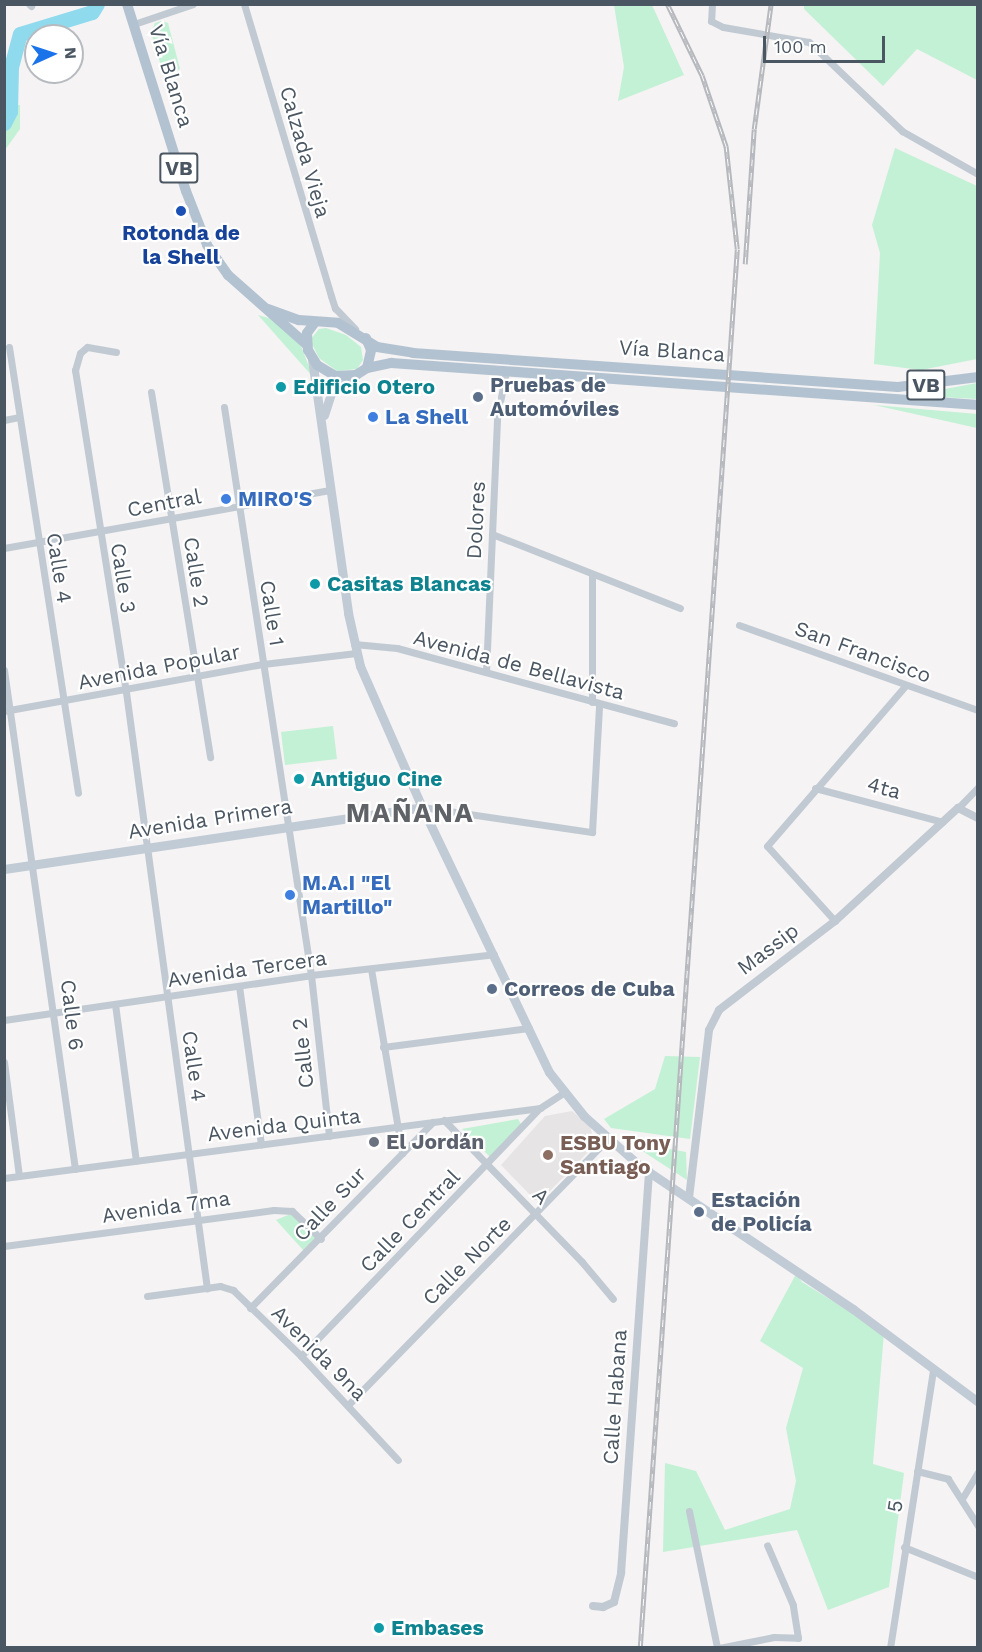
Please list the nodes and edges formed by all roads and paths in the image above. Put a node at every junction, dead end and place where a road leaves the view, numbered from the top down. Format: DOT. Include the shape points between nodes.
graph roads {
  1 [pos="128,4"];
  2 [pos="193,4"];
  3 [pos="244,4"];
  4 [pos="712,4"];
  5 [pos="134,24"];
  6 [pos="978,174"];
  7 [pos="335,308"];
  8 [pos="268,309"];
  9 [pos="318,321"];
  10 [pos="366,338"];
  11 [pos="307,345"];
  12 [pos="9,347"];
  13 [pos="116,352"];
  14 [pos="312,359"];
  15 [pos="367,368"];
  16 [pos="506,372"];
  17 [pos="356,375"];
  18 [pos="978,377"];
  19 [pos="152,392"];
  20 [pos="978,405"];
  21 [pos="224,407"];
  22 [pos="19,417"];
  23 [pos="4,420"];
  24 [pos="322,429"];
  25 [pos="330,490"];
  26 [pos="238,505"];
  27 [pos="171,519"];
  28 [pos="99,532"];
  29 [pos="492,534"];
  30 [pos="39,542"];
  31 [pos="4,548"];
  32 [pos="592,575"];
  33 [pos="680,608"];
  34 [pos="738,625"];
  35 [pos="355,648"];
  36 [pos="263,664"];
  37 [pos="4,670"];
  38 [pos="486,672"];
  39 [pos="197,679"];
  40 [pos="905,686"];
  41 [pos="126,692"];
  42 [pos="64,702"];
  43 [pos="596,704"];
  44 [pos="978,710"];
  45 [pos="8,711"];
  46 [pos="674,723"];
  47 [pos="210,757"];
  48 [pos="978,787"];
  49 [pos="816,788"];
  50 [pos="78,793"];
  51 [pos="422,807"];
  52 [pos="958,808"];
  53 [pos="978,818"];
  54 [pos="943,822"];
  55 [pos="290,824"];
  56 [pos="148,848"];
  57 [pos="34,865"];
  58 [pos="4,869"];
  59 [pos="835,921"];
  60 [pos="494,954"];
  61 [pos="371,969"];
  62 [pos="311,975"];
  63 [pos="239,986"];
  64 [pos="168,996"];
  65 [pos="115,1004"];
  66 [pos="56,1013"];
  67 [pos="4,1020"];
  68 [pos="528,1028"];
  69 [pos="383,1047"];
  70 [pos="4,1062"];
  71 [pos="563,1093"];
  72 [pos="540,1108"];
  73 [pos="444,1120"];
  74 [pos="433,1122"];
  75 [pos="396,1127"];
  76 [pos="329,1136"];
  77 [pos="608,1139"];
  78 [pos="261,1144"];
  79 [pos="402,1153"];
  80 [pos="189,1154"];
  81 [pos="136,1161"];
  82 [pos="487,1166"];
  83 [pos="75,1169"];
  84 [pos="649,1171"];
  85 [pos="20,1176"];
  86 [pos="4,1178"];
  87 [pos="689,1198"];
  88 [pos="537,1215"];
  89 [pos="198,1220"];
  90 [pos="321,1239"];
  91 [pos="4,1246"];
  92 [pos="207,1288"];
  93 [pos="147,1296"];
  94 [pos="613,1299"];
  95 [pos="250,1308"];
  96 [pos="301,1356"];
  97 [pos="933,1369"];
  98 [pos="978,1402"];
  99 [pos="348,1404"];
  100 [pos="398,1460"];
  101 [pos="917,1471"];
  102 [pos="978,1472"];
  103 [pos="963,1497"];
  104 [pos="689,1510"];
  105 [pos="978,1526"];
  106 [pos="767,1545"];
  107 [pos="904,1547"];
  108 [pos="978,1577"];
  109 [pos="593,1606"];
  110 [pos="718,1647"];
  111 [pos="890,1647"];
  1 -- 5 [label="main road, Vía Blanca / VB"];
  2 -- 5 [label="street"];
  3 -- 7 [label="street, Calzada Vieja"];
  4 -- 6 [label="street" via="711,21 723,27 809,42 902,131"];
  5 -- 8 [label="main road, Vía Blanca / VB" via="198,227 228,275"];
  7 -- 9 [label="street"];
  7 -- 10 [label="street, Calzada Vieja"];
  8 -- 9 [label="main road, Vía Blanca / VB"];
  8 -- 11 [label="main road, Vía Blanca / VB"];
  9 -- 10 [label="main road, VB" via="345,325"];
  9 -- 11 [label="main road" via="308,328"];
  10 -- 15 [label="main road" via="371,350"];
  10 -- 18 [label="main road, Vía Blanca / VB" via="380,348 413,353 898,387"];
  11 -- 14 [label="main road, VB"];
  12 -- 22 [label="street, Calle 4"];
  13 -- 28 [label="street, Calle 3" via="87,347 80,353 75,370"];
  14 -- 17 [label="main road" via="335,376"];
  14 -- 24 [label="main road"];
  15 -- 16 [label="main road, Vía Blanca / VB" via="391,363"];
  15 -- 17 [label="main road, VB"];
  16 -- 20 [label="main road, Vía Blanca / VB"];
  16 -- 29 [label="street, Dolores" via="497,417"];
  17 -- 24 [label="main road" via="331,393"];
  19 -- 27 [label="street, Calle 2"];
  21 -- 26 [label="street, Calle 1"];
  22 -- 23 [label="street"];
  22 -- 30 [label="street, Calle 4"];
  24 -- 25 [label="main road"];
  25 -- 26 [label="street, Central"];
  25 -- 35 [label="main road"];
  26 -- 27 [label="street, Central"];
  26 -- 36 [label="street, Calle 1"];
  27 -- 28 [label="street, Central"];
  27 -- 39 [label="street, Calle 2"];
  28 -- 30 [label="street, Central"];
  28 -- 41 [label="street, Calle 3"];
  29 -- 32 [label="street"];
  29 -- 38 [label="street, Dolores"];
  30 -- 31 [label="street, Central"];
  30 -- 42 [label="street, Calle 4"];
  32 -- 33 [label="street"];
  32 -- 43 [label="street"];
  34 -- 40 [label="street, San Francisco"];
  35 -- 36 [label="street, Avenida Popular"];
  35 -- 38 [label="street, Avenida de Bellavista" via="397,648"];
  35 -- 51 [label="main road"];
  36 -- 39 [label="street, Avenida Popular"];
  36 -- 55 [label="street, Calle 1"];
  37 -- 45 [label="street, Calle 6"];
  38 -- 43 [label="street, Avenida de Bellavista"];
  39 -- 41 [label="street, Avenida Popular"];
  39 -- 47 [label="street, Calle 2"];
  40 -- 44 [label="street, San Francisco"];
  40 -- 49 [label="street"];
  41 -- 42 [label="street, Avenida Popular"];
  41 -- 56 [label="street, Calle 3"];
  42 -- 45 [label="street, Avenida Popular"];
  42 -- 50 [label="street, Calle 4"];
  43 -- 46 [label="street, Avenida de Bellavista"];
  43 -- 51 [label="street" via="592,832"];
  45 -- 57 [label="street, Calle 6"];
  48 -- 52 [label="street, Massip"];
  49 -- 54 [label="street, 4ta"];
  49 -- 59 [label="street" via="767,846"];
  51 -- 55 [label="main road, Avenida Primera"];
  51 -- 60 [label="main road"];
  52 -- 53 [label="street"];
  52 -- 54 [label="street, Massip"];
  54 -- 59 [label="street, Massip"];
  55 -- 56 [label="main road, Avenida Primera"];
  55 -- 62 [label="street, Calle 2"];
  56 -- 57 [label="main road, Avenida Primera"];
  56 -- 64 [label="street, Calle 4"];
  57 -- 58 [label="main road, Avenida Primera"];
  57 -- 66 [label="street, Calle 6"];
  59 -- 87 [label="street, Massip" via="719,1010 709,1029"];
  60 -- 61 [label="street, Avenida Tercera"];
  60 -- 68 [label="main road"];
  61 -- 62 [label="street, Avenida Tercera"];
  61 -- 69 [label="street"];
  62 -- 63 [label="street, Avenida Tercera"];
  62 -- 76 [label="street, Calle 2"];
  63 -- 64 [label="street, Avenida Tercera"];
  63 -- 78 [label="street"];
  64 -- 65 [label="street, Avenida Tercera"];
  64 -- 80 [label="street, Calle 4"];
  65 -- 66 [label="street, Avenida Tercera"];
  65 -- 81 [label="street"];
  66 -- 67 [label="street, Avenida Tercera"];
  66 -- 83 [label="street, Calle 6"];
  68 -- 69 [label="street"];
  68 -- 71 [label="main road"];
  69 -- 75 [label="street"];
  70 -- 85 [label="street"];
  71 -- 72 [label="street, Avenida Quinta"];
  71 -- 77 [label="main road"];
  72 -- 73 [label="street, Avenida Quinta"];
  72 -- 82 [label="street, Calle Central"];
  73 -- 74 [label="street, Avenida Quinta"];
  73 -- 82 [label="street, A"];
  74 -- 75 [label="street, Avenida Quinta"];
  74 -- 79 [label="street, Calle Sur"];
  75 -- 76 [label="street, Avenida Quinta"];
  75 -- 79 [label="street"];
  76 -- 78 [label="street, Avenida Quinta"];
  77 -- 84 [label="main road"];
  77 -- 88 [label="street, Calle Norte"];
  78 -- 80 [label="street, Avenida Quinta"];
  79 -- 90 [label="street, Calle Sur"];
  80 -- 81 [label="street, Avenida Quinta"];
  80 -- 89 [label="street, Calle 4"];
  81 -- 83 [label="street, Avenida Quinta"];
  82 -- 88 [label="street, A"];
  82 -- 96 [label="street, Calle Central"];
  83 -- 85 [label="street, Avenida Quinta"];
  84 -- 87 [label="main road"];
  84 -- 109 [label="street, Calle Habana" via="621,1573 614,1602"];
  85 -- 86 [label="street, Avenida Quinta"];
  87 -- 97 [label="main road" via="824,1288"];
  88 -- 94 [label="street, A"];
  88 -- 99 [label="street, Calle Norte"];
  89 -- 90 [label="street, Avenida 7ma" via="292,1211"];
  89 -- 91 [label="street, Avenida 7ma"];
  89 -- 92 [label="street, Calle 4"];
  90 -- 95 [label="street, Calle Sur"];
  92 -- 93 [label="street, Avenida 9na"];
  92 -- 95 [label="street, Avenida 9na" via="233,1290"];
  95 -- 96 [label="street, Avenida 9na"];
  96 -- 99 [label="street, Avenida 9na"];
  97 -- 98 [label="main road"];
  97 -- 101 [label="street, 5"];
  99 -- 100 [label="street, Avenida 9na"];
  101 -- 103 [label="street" via="948,1479"];
  101 -- 107 [label="street, 5"];
  102 -- 103 [label="street"];
  103 -- 105 [label="street"];
  104 -- 110 [label="street"];
  106 -- 110 [label="street" via="793,1605 798,1638 774,1637"];
  107 -- 108 [label="street"];
  107 -- 111 [label="street, 5"];
}
